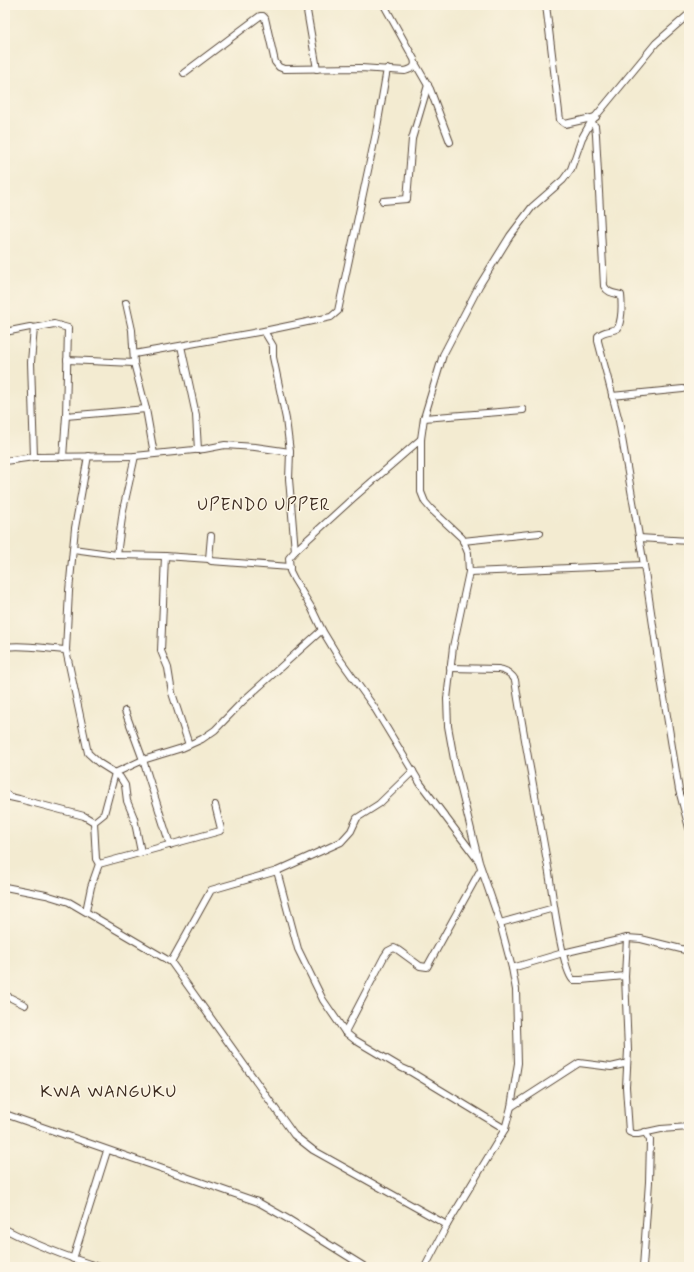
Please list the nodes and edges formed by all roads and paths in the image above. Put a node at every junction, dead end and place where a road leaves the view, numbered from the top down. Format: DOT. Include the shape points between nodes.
graph roads {
  1 [pos="306,5"];
  2 [pos="384,5"];
  3 [pos="546,5"];
  4 [pos="689,14"];
  5 [pos="416,64"];
  6 [pos="317,69"];
  7 [pos="387,69"];
  8 [pos="184,74"];
  9 [pos="428,84"];
  10 [pos="593,120"];
  11 [pos="450,142"];
  12 [pos="384,201"];
  13 [pos="126,303"];
  14 [pos="34,328"];
  15 [pos="264,331"];
  16 [pos="5,332"];
  17 [pos="181,346"];
  18 [pos="134,354"];
  19 [pos="68,360"];
  20 [pos="134,363"];
  21 [pos="683,390"];
  22 [pos="612,396"];
  23 [pos="146,408"];
  24 [pos="523,410"];
  25 [pos="66,416"];
  26 [pos="424,418"];
  27 [pos="421,439"];
  28 [pos="198,450"];
  29 [pos="290,452"];
  30 [pos="154,454"];
  31 [pos="88,456"];
  32 [pos="135,456"];
  33 [pos="34,457"];
  34 [pos="63,457"];
  35 [pos="5,461"];
  36 [pos="540,533"];
  37 [pos="211,536"];
  38 [pos="639,538"];
  39 [pos="463,541"];
  40 [pos="689,541"];
  41 [pos="73,549"];
  42 [pos="295,552"];
  43 [pos="117,555"];
  44 [pos="165,556"];
  45 [pos="210,559"];
  46 [pos="644,565"];
  47 [pos="290,567"];
  48 [pos="469,572"];
  49 [pos="322,630"];
  50 [pos="5,647"];
  51 [pos="66,650"];
  52 [pos="450,668"];
  53 [pos="125,711"];
  54 [pos="189,745"];
  55 [pos="143,760"];
  56 [pos="413,771"];
  57 [pos="114,773"];
  58 [pos="5,793"];
  59 [pos="215,806"];
  60 [pos="94,822"];
  61 [pos="689,828"];
  62 [pos="170,845"];
  63 [pos="141,852"];
  64 [pos="99,864"];
  65 [pos="480,866"];
  66 [pos="277,871"];
  67 [pos="5,887"];
  68 [pos="554,908"];
  69 [pos="86,911"];
  70 [pos="500,923"];
  71 [pos="627,938"];
  72 [pos="689,952"];
  73 [pos="563,953"];
  74 [pos="171,962"];
  75 [pos="512,968"];
  76 [pos="625,976"];
  77 [pos="5,995"];
  78 [pos="25,1005"];
  79 [pos="345,1032"];
  80 [pos="627,1065"];
  81 [pos="511,1107"];
  82 [pos="5,1114"];
  83 [pos="689,1126"];
  84 [pos="505,1128"];
  85 [pos="645,1132"];
  86 [pos="108,1151"];
  87 [pos="446,1225"];
  88 [pos="5,1229"];
  89 [pos="73,1259"];
  90 [pos="99,1267"];
  91 [pos="365,1267"];
  92 [pos="425,1267"];
  93 [pos="643,1267"];
  1 -- 6 [label="street"];
  2 -- 5 [label="street"];
  3 -- 10 [label="street" via="560,120 565,124"];
  4 -- 10 [label="street" via="656,43"];
  5 -- 7 [label="street" via="410,70"];
  5 -- 9 [label="street"];
  6 -- 7 [label="street"];
  6 -- 8 [label="street" via="279,67 275,62 265,18 260,16"];
  7 -- 15 [label="street" via="376,134 338,311 332,317"];
  9 -- 11 [label="street"];
  9 -- 12 [label="street" via="412,139 407,199"];
  10 -- 22 [label="street" via="596,135 604,286 610,293 621,295 622,301 618,328 598,336"];
  10 -- 26 [label="street" via="582,138 571,169 563,180 532,207 510,236 479,286 443,355"];
  13 -- 18 [label="street"];
  14 -- 16 [label="street" via="30,326"];
  14 -- 19 [label="street" via="54,324 68,328"];
  14 -- 33 [label="street" via="31,362"];
  15 -- 17 [label="street"];
  15 -- 29 [label="street" via="273,346"];
  17 -- 18 [label="street"];
  17 -- 28 [label="street" via="196,415"];
  18 -- 20 [label="street"];
  19 -- 20 [label="street"];
  19 -- 25 [label="street"];
  20 -- 23 [label="street"];
  21 -- 22 [label="street"];
  22 -- 38 [label="street" via="619,422"];
  23 -- 25 [label="street"];
  23 -- 30 [label="street"];
  24 -- 26 [label="street"];
  25 -- 34 [label="street"];
  26 -- 27 [label="street"];
  27 -- 39 [label="street" via="422,492 425,502"];
  27 -- 42 [label="street"];
  28 -- 29 [label="street" via="225,445"];
  28 -- 30 [label="street"];
  29 -- 42 [label="street" via="289,479"];
  30 -- 32 [label="street"];
  31 -- 32 [label="street"];
  31 -- 34 [label="street"];
  31 -- 41 [label="street"];
  32 -- 43 [label="street" via="123,510"];
  33 -- 34 [label="street"];
  33 -- 35 [label="street"];
  36 -- 39 [label="street"];
  37 -- 45 [label="street"];
  38 -- 40 [label="street"];
  38 -- 46 [label="street"];
  39 -- 48 [label="street" via="468,553"];
  41 -- 43 [label="street"];
  41 -- 51 [label="street"];
  42 -- 47 [label="street" via="288,558"];
  43 -- 44 [label="street"];
  44 -- 45 [label="street"];
  44 -- 54 [label="street" via="161,651"];
  45 -- 47 [label="street"];
  46 -- 48 [label="street"];
  46 -- 61 [label="street" via="660,679 679,790"];
  47 -- 49 [label="street"];
  48 -- 52 [label="street" via="452,647"];
  49 -- 54 [label="street" via="243,701 215,730"];
  49 -- 56 [label="street"];
  50 -- 51 [label="street" via="19,645"];
  51 -- 57 [label="street" via="88,753"];
  52 -- 65 [label="street" via="448,726"];
  52 -- 68 [label="street" via="504,670 512,674 515,680"];
  53 -- 55 [label="street"];
  54 -- 55 [label="street"];
  55 -- 57 [label="street"];
  55 -- 62 [label="street"];
  56 -- 65 [label="street"];
  56 -- 66 [label="street" via="379,804 357,818 351,832 341,842"];
  57 -- 60 [label="street" via="104,814"];
  57 -- 63 [label="street" via="125,785 127,802 134,818"];
  58 -- 60 [label="street" via="19,800 84,816"];
  59 -- 62 [label="street" via="221,825 220,831"];
  60 -- 64 [label="street" via="96,859"];
  62 -- 63 [label="street"];
  63 -- 64 [label="street"];
  64 -- 69 [label="street"];
  65 -- 70 [label="street"];
  65 -- 79 [label="street" via="427,967 420,966 394,948 390,949"];
  66 -- 74 [label="street" via="210,891"];
  66 -- 79 [label="street" via="298,949 323,1000"];
  67 -- 69 [label="street" via="46,895 69,902"];
  68 -- 70 [label="street"];
  68 -- 73 [label="street"];
  69 -- 74 [label="street"];
  70 -- 75 [label="street"];
  71 -- 72 [label="street"];
  71 -- 73 [label="street"];
  71 -- 76 [label="street"];
  73 -- 75 [label="street"];
  73 -- 76 [label="street" via="573,980"];
  74 -- 87 [label="street" via="298,1138 313,1150"];
  75 -- 81 [label="street" via="516,990 518,1063"];
  76 -- 80 [label="street"];
  77 -- 78 [label="street"];
  79 -- 84 [label="street"];
  80 -- 81 [label="street" via="579,1063"];
  80 -- 85 [label="street" via="629,1132"];
  81 -- 84 [label="street"];
  82 -- 86 [label="street"];
  83 -- 85 [label="street"];
  84 -- 87 [label="street"];
  85 -- 93 [label="street" via="650,1140"];
  86 -- 89 [label="street"];
  86 -- 91 [label="street" via="258,1202"];
  87 -- 92 [label="street"];
  88 -- 89 [label="street"];
  89 -- 90 [label="street"];
}
